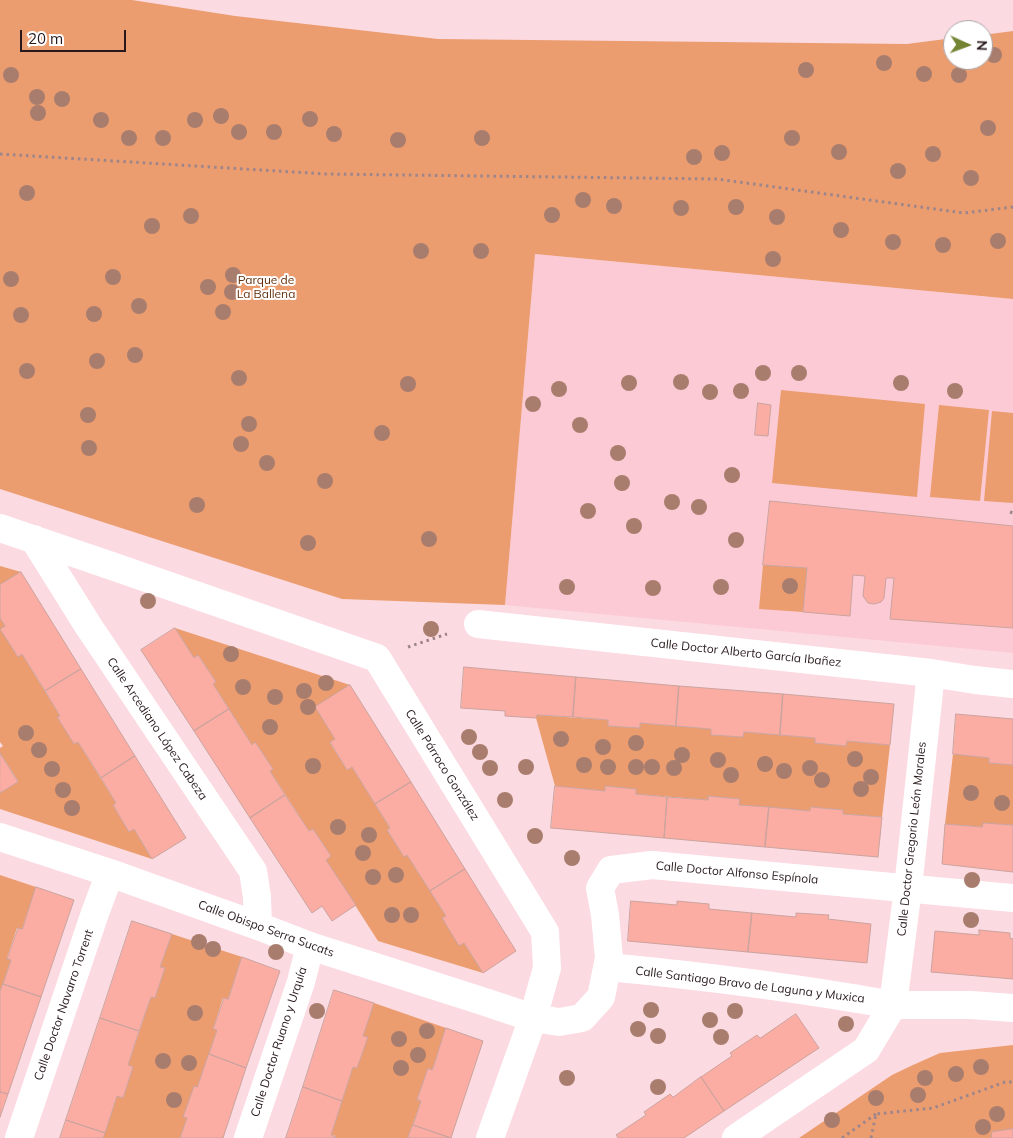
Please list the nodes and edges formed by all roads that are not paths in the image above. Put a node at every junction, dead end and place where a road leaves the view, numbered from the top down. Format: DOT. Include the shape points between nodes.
graph roads {
  1 [pos="0,528"];
  2 [pos="34,539"];
  3 [pos="106,564"];
  4 [pos="65,589"];
  5 [pos="478,624"];
  6 [pos="931,673"];
  7 [pos="1013,684"];
  8 [pos="0,837"];
  9 [pos="110,873"];
  10 [pos="908,888"];
  11 [pos="1013,898"];
  12 [pos="258,926"];
  13 [pos="310,946"];
  14 [pos="608,967"];
  15 [pos="893,1005"];
  16 [pos="1013,1008"];
  17 [pos="533,1018"];
  18 [pos="19,1138"];
  19 [pos="248,1138"];
  20 [pos="490,1138"];
  21 [pos="736,1138"];
  1 -- 2 [label="street"];
  2 -- 3 [label="street"];
  2 -- 4 [label="street, Calle Arcediano López Cabeza"];
  3 -- 4 [label="street"];
  3 -- 17 [label="street, Calle Párroco González" via="377,658 546,932 546,968"];
  4 -- 12 [label="street, Calle Arcediano López Cabeza" via="253,871"];
  5 -- 6 [label="street, Calle Doctor Alberto García Ibañez"];
  6 -- 7 [label="street, Calle Doctor Alberto García Ibañez"];
  6 -- 10 [label="street, Calle Doctor Gregorio León Morales"];
  8 -- 9 [label="street, Calle Obispo Serra Sucats"];
  9 -- 12 [label="street, Calle Obispo Serra Sucats"];
  9 -- 18 [label="street, Calle Doctor Navarro Torrent"];
  10 -- 11 [label="street, Calle Doctor Alfonso Espínola"];
  10 -- 14 [label="street, Calle Doctor Alfonso Espínola" via="652,865 611,870 600,888"];
  10 -- 15 [label="street, Calle Doctor Gregorio León Morales"];
  12 -- 13 [label="street, Calle Obispo Serra Sucats"];
  13 -- 17 [label="street, Calle Obispo Serra Sucats"];
  13 -- 19 [label="street, Calle Doctor Ruano y Urquía"];
  14 -- 15 [label="street, Calle Santiago Bravo de Laguna y Muxica"];
  14 -- 17 [label="street, Calle Doctor Alfonso Espínola" via="601,996 582,1018 559,1022"];
  15 -- 16 [label="street, Calle Santiago Bravo de Laguna y Muxica"];
  15 -- 21 [label="street" via="866,1050"];
  17 -- 20 [label="street, Calle Párroco González"];
}
